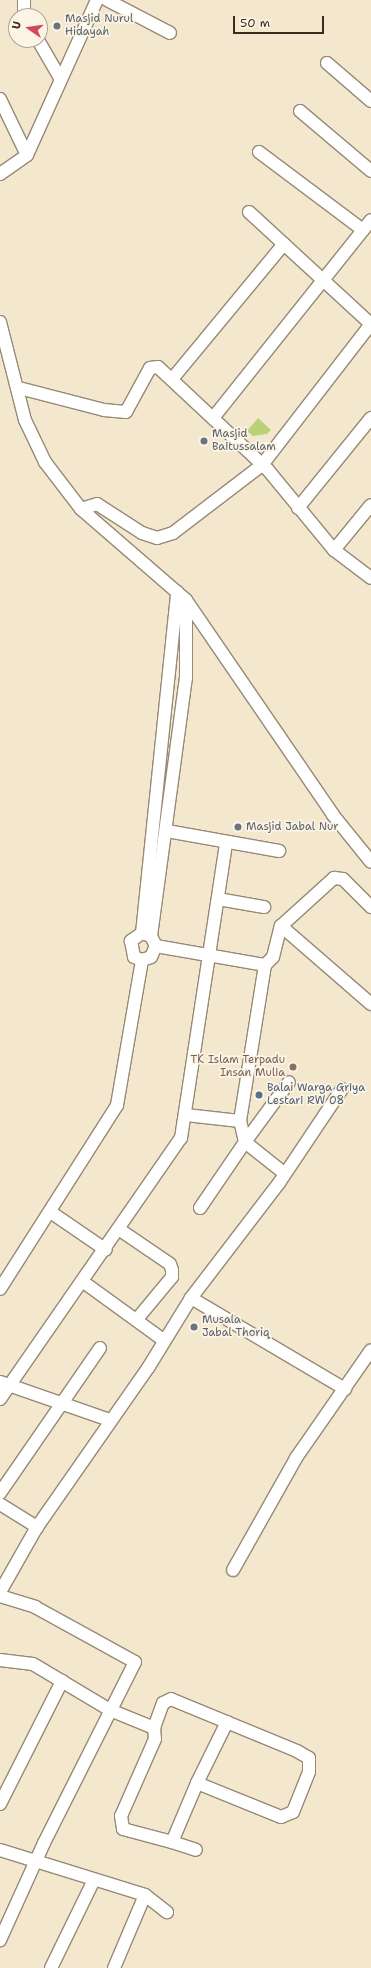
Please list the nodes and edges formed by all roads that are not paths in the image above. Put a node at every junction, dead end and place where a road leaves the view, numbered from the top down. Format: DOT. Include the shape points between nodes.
graph roads {
  1 [pos="97,0"];
  2 [pos="107,0"];
  3 [pos="170,33"];
  4 [pos="43,48"];
  5 [pos="327,63"];
  6 [pos="60,78"];
  7 [pos="0,99"];
  8 [pos="371,101"];
  9 [pos="300,111"];
  10 [pos="259,152"];
  11 [pos="27,155"];
  12 [pos="371,171"];
  13 [pos="0,174"];
  14 [pos="249,212"];
  15 [pos="371,220"];
  16 [pos="363,230"];
  17 [pos="284,244"];
  18 [pos="324,280"];
  19 [pos="0,322"];
  20 [pos="371,324"];
  21 [pos="173,378"];
  22 [pos="19,388"];
  23 [pos="213,418"];
  24 [pos="371,418"];
  25 [pos="262,465"];
  26 [pos="371,505"];
  27 [pos="298,508"];
  28 [pos="81,509"];
  29 [pos="334,550"];
  30 [pos="371,578"];
  31 [pos="181,596"];
  32 [pos="167,832"];
  33 [pos="226,843"];
  34 [pos="279,851"];
  35 [pos="371,862"];
  36 [pos="218,899"];
  37 [pos="264,907"];
  38 [pos="371,907"];
  39 [pos="281,926"];
  40 [pos="150,938"];
  41 [pos="210,956"];
  42 [pos="142,960"];
  43 [pos="265,965"];
  44 [pos="371,1004"];
  45 [pos="289,1082"];
  46 [pos="342,1089"];
  47 [pos="186,1115"];
  48 [pos="240,1121"];
  49 [pos="245,1142"];
  50 [pos="284,1172"];
  51 [pos="200,1208"];
  52 [pos="52,1213"];
  53 [pos="120,1230"];
  54 [pos="106,1250"];
  55 [pos="82,1281"];
  56 [pos="0,1289"];
  57 [pos="191,1298"];
  58 [pos="138,1318"];
  59 [pos="165,1341"];
  60 [pos="100,1348"];
  61 [pos="371,1350"];
  62 [pos="5,1384"];
  63 [pos="345,1389"];
  64 [pos="0,1399"];
  65 [pos="61,1405"];
  66 [pos="110,1420"];
  67 [pos="0,1493"];
  68 [pos="0,1504"];
  69 [pos="37,1527"];
  70 [pos="233,1570"];
  71 [pos="0,1592"];
  72 [pos="0,1596"];
  73 [pos="1,1661"];
  74 [pos="62,1681"];
  75 [pos="110,1710"];
  76 [pos="226,1722"];
  77 [pos="154,1728"];
  78 [pos="197,1783"];
  79 [pos="0,1804"];
  80 [pos="172,1842"];
  81 [pos="0,1850"];
  82 [pos="196,1850"];
  83 [pos="38,1862"];
  84 [pos="94,1880"];
  85 [pos="145,1895"];
  86 [pos="167,1912"];
  87 [pos="0,1940"];
  88 [pos="51,1968"];
  89 [pos="114,1968"];
  1 -- 6 [label="street"];
  2 -- 3 [label="street"];
  4 -- 6 [label="street"];
  5 -- 8 [label="street"];
  6 -- 11 [label="street"];
  7 -- 11 [label="street"];
  9 -- 12 [label="street"];
  10 -- 16 [label="street"];
  11 -- 13 [label="street"];
  14 -- 17 [label="street"];
  15 -- 16 [label="street"];
  16 -- 18 [label="street"];
  17 -- 18 [label="street"];
  17 -- 21 [label="street"];
  18 -- 20 [label="street"];
  18 -- 23 [label="street"];
  19 -- 22 [label="street"];
  20 -- 25 [label="street"];
  21 -- 22 [label="street" via="158,367 150,368 126,412 104,410"];
  21 -- 23 [label="street"];
  22 -- 28 [label="street" via="25,420 45,462"];
  23 -- 25 [label="street"];
  24 -- 27 [label="street"];
  25 -- 27 [label="street"];
  25 -- 28 [label="street" via="166,537 142,533 97,504"];
  26 -- 29 [label="street"];
  27 -- 29 [label="street"];
  28 -- 31 [label="street"];
  29 -- 30 [label="street"];
  31 -- 32 [label="street" via="186,678"];
  31 -- 35 [label="street" via="356,845"];
  31 -- 40 [label="street"];
  32 -- 33 [label="street"];
  32 -- 40 [label="street"];
  33 -- 34 [label="street"];
  33 -- 36 [label="street"];
  36 -- 37 [label="street"];
  36 -- 41 [label="street"];
  38 -- 39 [label="street" via="343,879 334,878"];
  39 -- 43 [label="street" via="273,957"];
  39 -- 44 [label="street"];
  40 -- 41 [label="street"];
  40 -- 42 [label="street" via="151,957"];
  40 -- 42 [label="street" via="135,936 129,947 134,957"];
  41 -- 43 [label="street"];
  41 -- 47 [label="street"];
  42 -- 52 [label="street" via="117,1105"];
  43 -- 48 [label="street"];
  45 -- 49 [label="street"];
  46 -- 50 [label="street"];
  47 -- 48 [label="street"];
  47 -- 53 [label="street" via="181,1138 136,1200"];
  48 -- 49 [label="street"];
  49 -- 50 [label="street"];
  49 -- 51 [label="street"];
  50 -- 57 [label="street"];
  52 -- 54 [label="street"];
  52 -- 56 [label="street"];
  53 -- 54 [label="street"];
  53 -- 58 [label="street" via="170,1264 172,1270 172,1277"];
  54 -- 55 [label="street"];
  55 -- 58 [label="street"];
  55 -- 62 [label="street"];
  57 -- 59 [label="street"];
  57 -- 63 [label="street"];
  58 -- 59 [label="street"];
  59 -- 66 [label="street"];
  60 -- 65 [label="street"];
  61 -- 63 [label="street"];
  62 -- 64 [label="street"];
  62 -- 65 [label="street"];
  63 -- 70 [label="street" via="296,1458"];
  65 -- 66 [label="street"];
  65 -- 67 [label="street"];
  66 -- 69 [label="street"];
  68 -- 69 [label="street"];
  69 -- 71 [label="street"];
  72 -- 75 [label="street" via="35,1607 135,1662"];
  73 -- 74 [label="street" via="33,1664"];
  74 -- 75 [label="street"];
  74 -- 79 [label="street"];
  75 -- 77 [label="street"];
  75 -- 83 [label="street" via="44,1843"];
  76 -- 77 [label="street" via="172,1699 163,1703"];
  76 -- 78 [label="street"];
  76 -- 78 [label="street" via="309,1758 309,1772 293,1812 281,1817"];
  77 -- 80 [label="street" via="155,1739 121,1816 120,1825 123,1829"];
  78 -- 80 [label="street"];
  80 -- 82 [label="street"];
  81 -- 83 [label="street"];
  83 -- 84 [label="street"];
  83 -- 87 [label="street"];
  84 -- 85 [label="street"];
  84 -- 88 [label="street"];
  85 -- 86 [label="street"];
  85 -- 89 [label="street"];
}
